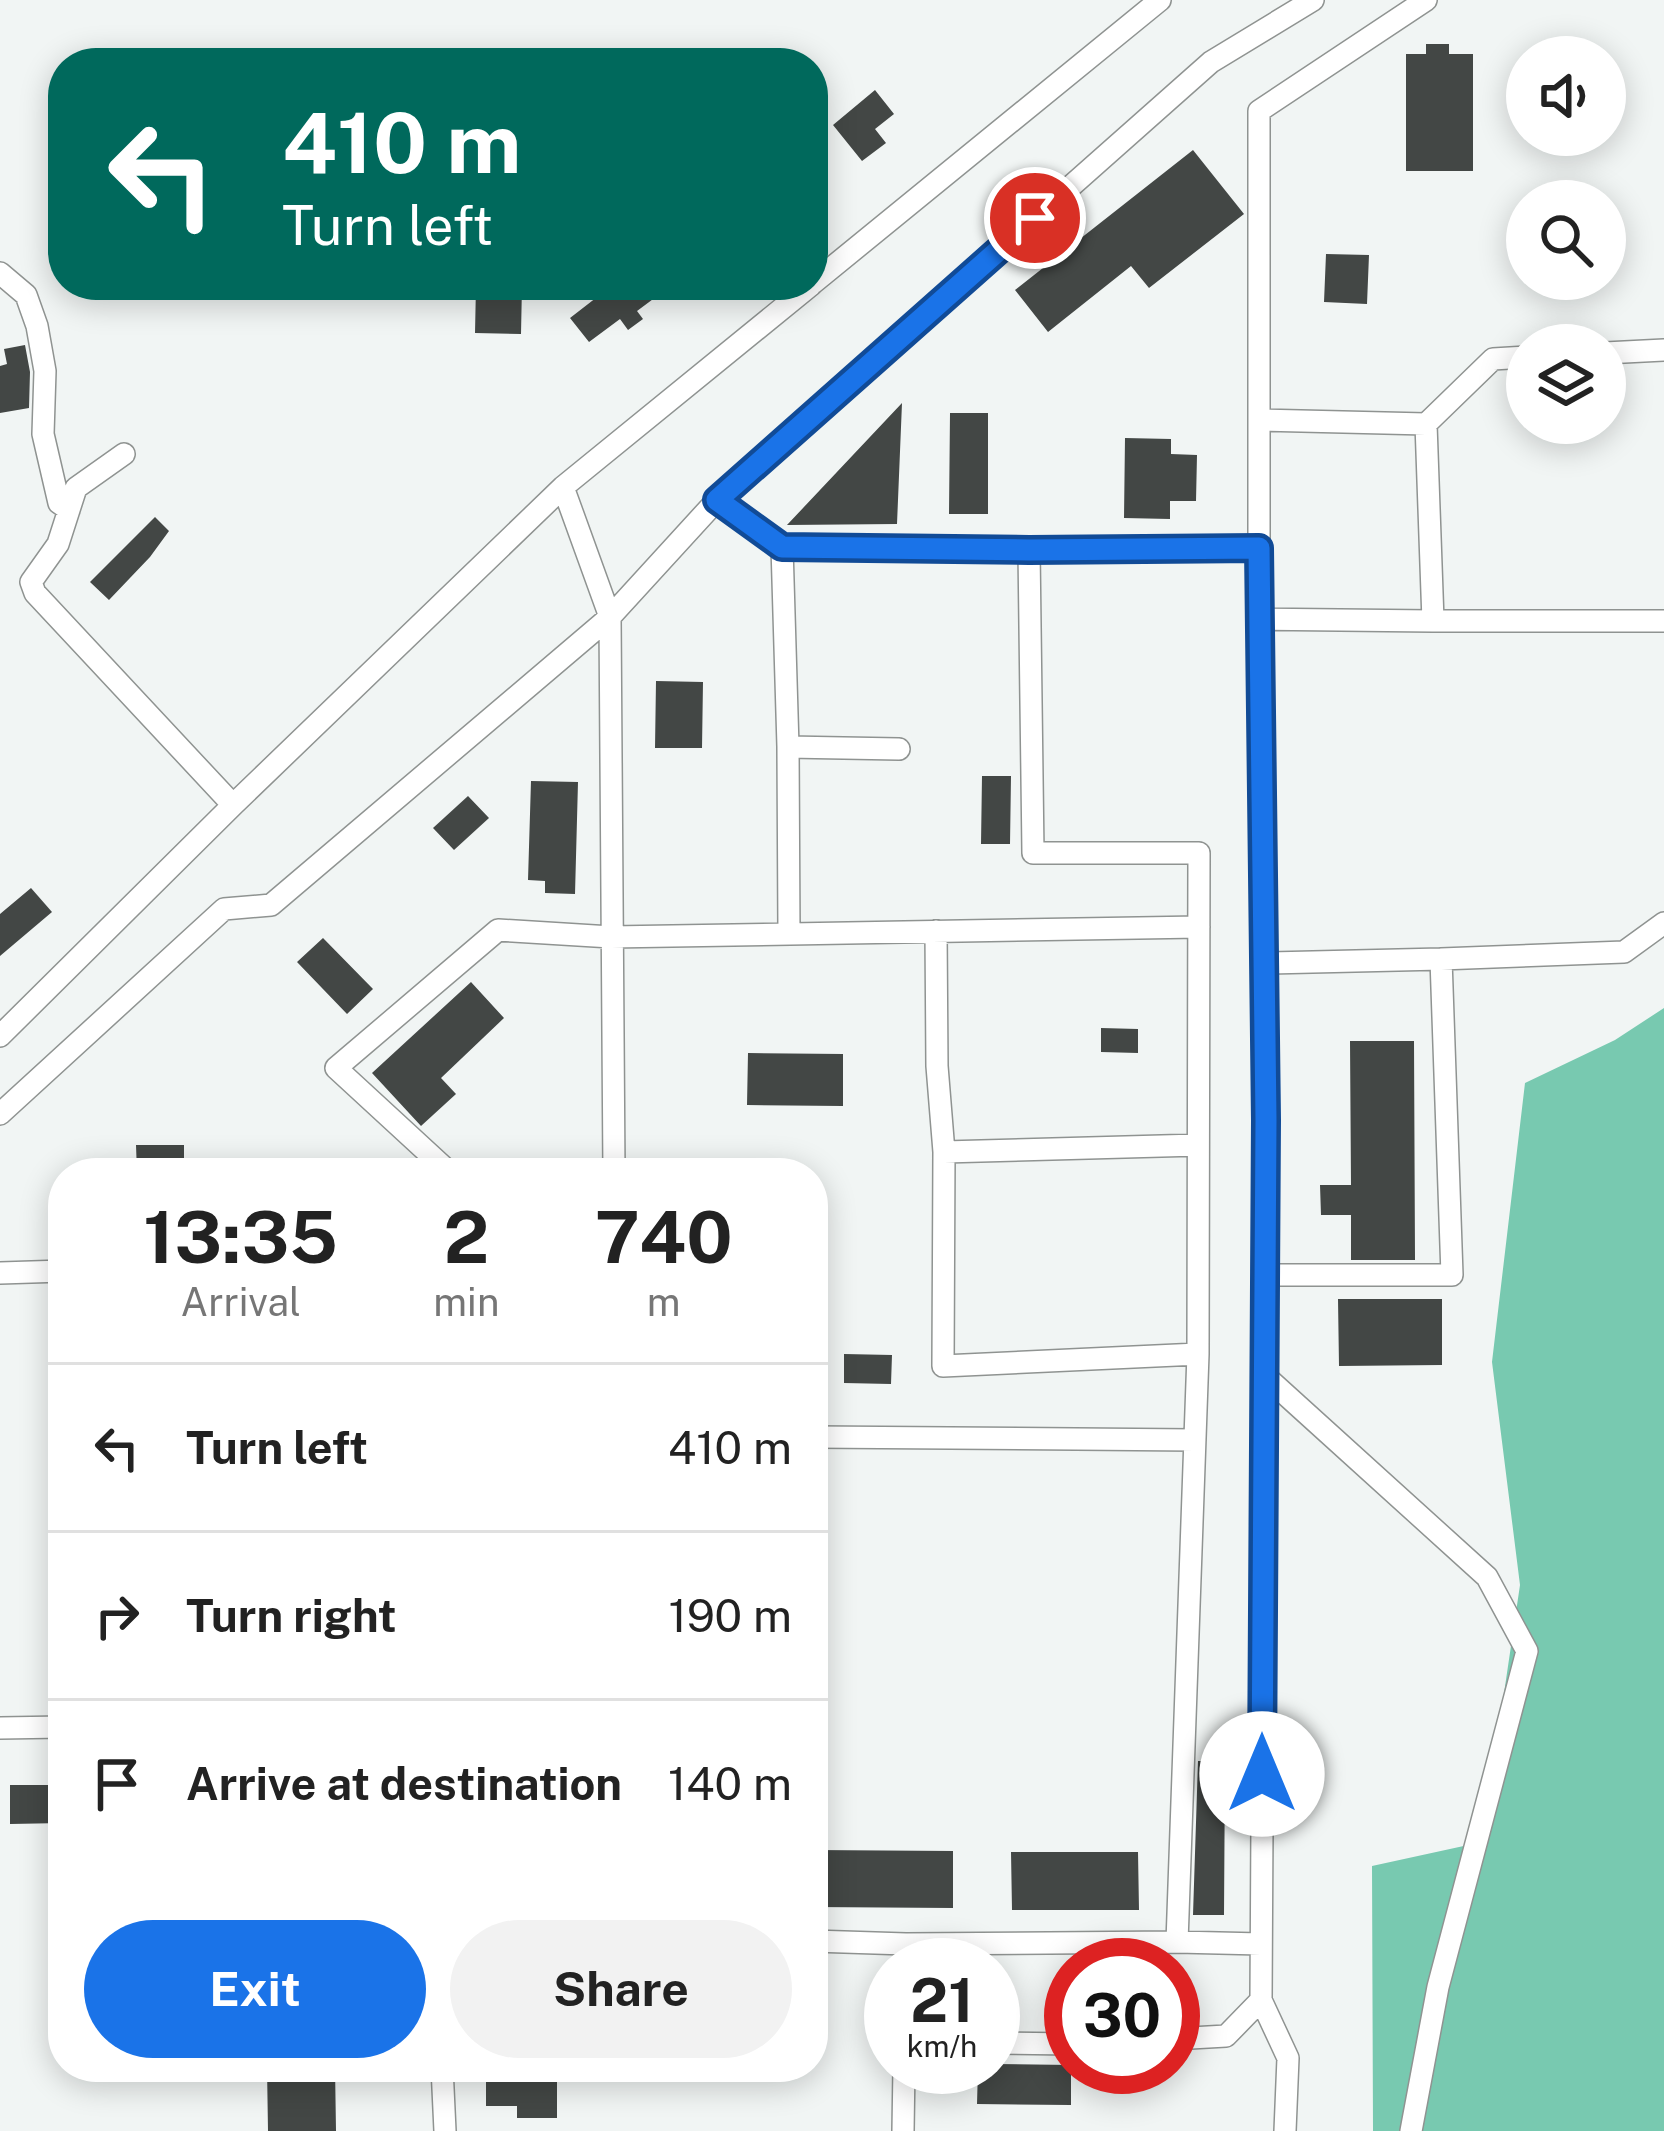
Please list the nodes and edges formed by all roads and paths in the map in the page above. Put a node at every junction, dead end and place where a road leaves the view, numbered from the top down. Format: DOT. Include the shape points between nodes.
graph roads {
  1 [pos="1160,0"];
  2 [pos="1313,0"];
  3 [pos="1426,0"];
  4 [pos="828,271"];
  5 [pos="0,273"];
  6 [pos="792,300"];
  7 [pos="1664,350"];
  8 [pos="1626,352"];
  9 [pos="1506,358"];
  10 [pos="1260,420"];
  11 [pos="1426,424"];
  12 [pos="124,454"];
  13 [pos="563,487"];
  14 [pos="717,500"];
  15 [pos="68,510"];
  16 [pos="782,547"];
  17 [pos="1259,548"];
  18 [pos="1029,550"];
  19 [pos="610,617"];
  20 [pos="1259,619"];
  21 [pos="1432,621"];
  22 [pos="1664,621"];
  23 [pos="788,747"];
  24 [pos="898,749"];
  25 [pos="233,805"];
  26 [pos="1664,923"];
  27 [pos="1199,927"];
  28 [pos="936,931"];
  29 [pos="789,934"];
  30 [pos="611,937"];
  31 [pos="1441,959"];
  32 [pos="1265,963"];
  33 [pos="0,1036"];
  34 [pos="0,1114"];
  35 [pos="1198,1144"];
  36 [pos="944,1152"];
  37 [pos="434,1158"];
  38 [pos="614,1158"];
  39 [pos="48,1271"];
  40 [pos="0,1273"];
  41 [pos="1265,1275"];
  42 [pos="1198,1354"];
  43 [pos="1264,1375"];
  44 [pos="828,1437"];
  45 [pos="1195,1440"];
  46 [pos="48,1727"];
  47 [pos="0,1728"];
  48 [pos="1177,1938"];
  49 [pos="828,1943"];
  50 [pos="1200,1943"];
  51 [pos="1261,1944"];
  52 [pos="864,1949"];
  53 [pos="1261,2000"];
  54 [pos="1200,2037"];
  55 [pos="443,2082"];
  56 [pos="904,2094"];
  57 [pos="445,2131"];
  58 [pos="903,2131"];
  59 [pos="1285,2131"];
  60 [pos="1411,2131"];
  1 -- 4 [label="street"];
  2 -- 14 [label="street" via="1211,62"];
  3 -- 10 [label="street" via="1259,111"];
  5 -- 15 [label="street" via="26,295 37,326 43,434 59,502"];
  6 -- 13 [label="street"];
  7 -- 8 [label="street"];
  9 -- 11 [label="street" via="1493,359"];
  10 -- 11 [label="street"];
  10 -- 17 [label="street"];
  11 -- 21 [label="street"];
  12 -- 15 [label="street" via="76,488"];
  13 -- 19 [label="street"];
  13 -- 25 [label="street"];
  14 -- 16 [label="street"];
  14 -- 19 [label="street"];
  15 -- 25 [label="street" via="58,544 31,581 35,593"];
  16 -- 18 [label="street"];
  16 -- 23 [label="street"];
  17 -- 18 [label="street"];
  17 -- 20 [label="street"];
  18 -- 27 [label="street" via="1033,853 1199,853"];
  19 -- 30 [label="street"];
  19 -- 34 [label="street" via="271,905 224,910"];
  20 -- 21 [label="street"];
  20 -- 32 [label="street"];
  21 -- 22 [label="street"];
  23 -- 24 [label="street"];
  23 -- 29 [label="street"];
  25 -- 33 [label="street"];
  26 -- 31 [label="street" via="1624,952"];
  27 -- 28 [label="street"];
  27 -- 35 [label="street"];
  28 -- 29 [label="street"];
  28 -- 36 [label="street"];
  29 -- 30 [label="street"];
  30 -- 37 [label="street" via="498,930 336,1067"];
  30 -- 38 [label="street"];
  31 -- 32 [label="street"];
  31 -- 41 [label="street" via="1452,1275"];
  32 -- 41 [label="street"];
  35 -- 36 [label="street"];
  35 -- 42 [label="street"];
  36 -- 42 [label="street" via="943,1366"];
  39 -- 40 [label="street"];
  41 -- 43 [label="street"];
  42 -- 45 [label="street"];
  43 -- 51 [label="street"];
  43 -- 60 [label="street" via="1487,1577 1527,1651 1438,1987"];
  44 -- 45 [label="street"];
  45 -- 48 [label="street"];
  46 -- 47 [label="street"];
  49 -- 52 [label="street"];
  50 -- 51 [label="street"];
  51 -- 53 [label="street"];
  53 -- 54 [label="street" via="1226,2036"];
  53 -- 59 [label="street" via="1288,2058"];
  55 -- 57 [label="street"];
  56 -- 58 [label="street"];
}
